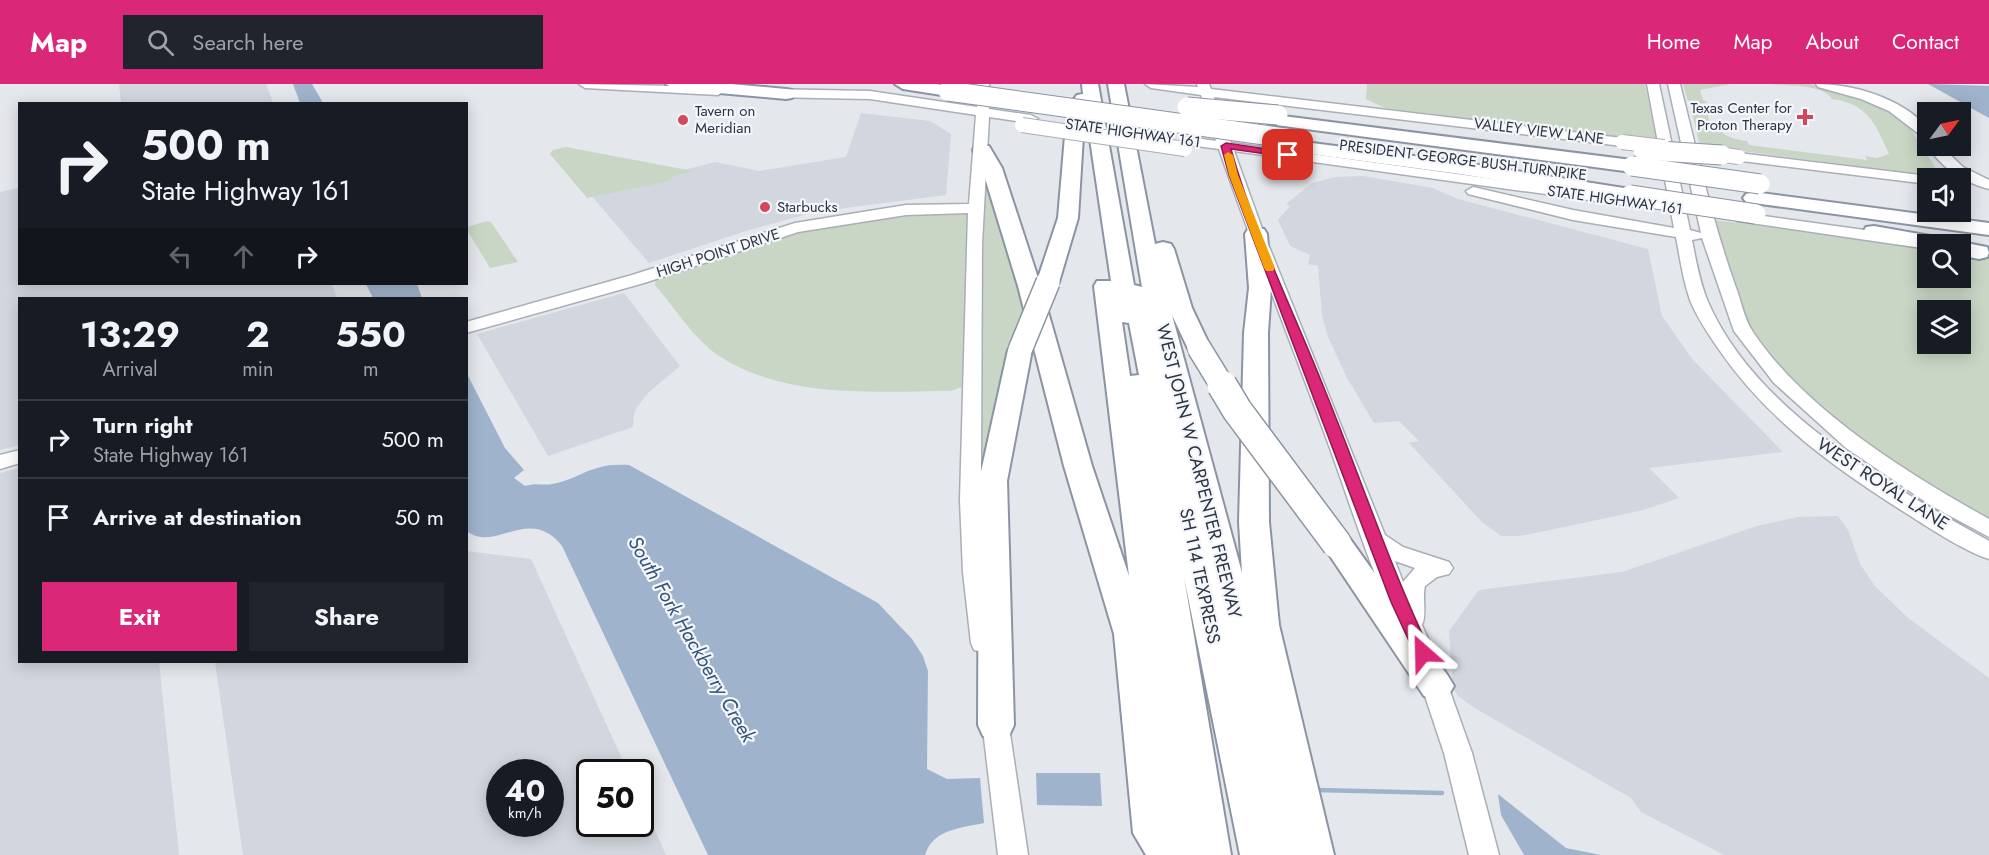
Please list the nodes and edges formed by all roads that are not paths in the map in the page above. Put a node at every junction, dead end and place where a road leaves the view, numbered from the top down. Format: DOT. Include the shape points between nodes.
graph roads {
  1 [pos="585,84"];
  2 [pos="674,84"];
  3 [pos="903,84"];
  4 [pos="967,84"];
  5 [pos="983,84"];
  6 [pos="1011,84"];
  7 [pos="1116,84"];
  8 [pos="1151,84"];
  9 [pos="1653,84"];
  10 [pos="1674,84"];
  11 [pos="1822,84"];
  12 [pos="1088,88"];
  13 [pos="1205,88"];
  14 [pos="786,94"];
  15 [pos="910,100"];
  16 [pos="984,111"];
  17 [pos="1275,112"];
  18 [pos="1027,122"];
  19 [pos="1917,125"];
  20 [pos="983,141"];
  21 [pos="1187,145"];
  22 [pos="1226,146"];
  23 [pos="1126,150"];
  24 [pos="1269,152"];
  25 [pos="1730,156"];
  26 [pos="1941,156"];
  27 [pos="1944,160"];
  28 [pos="1230,163"];
  29 [pos="1365,165"];
  30 [pos="1945,168"];
  31 [pos="1630,173"];
  32 [pos="1917,179"];
  33 [pos="1971,185"];
  34 [pos="1989,187"];
  35 [pos="1753,204"];
  36 [pos="1917,205"];
  37 [pos="976,208"];
  38 [pos="1971,211"];
  39 [pos="1989,213"];
  40 [pos="1642,228"];
  41 [pos="1989,229"];
  42 [pos="1256,234"];
  43 [pos="1683,234"];
  44 [pos="1710,237"];
  45 [pos="1917,239"];
  46 [pos="1917,241"];
  47 [pos="1688,258"];
  48 [pos="1706,314"];
  49 [pos="468,327"];
  50 [pos="1781,380"];
  51 [pos="18,457"];
  52 [pos="0,462"];
  53 [pos="1989,528"];
  54 [pos="1377,541"];
  55 [pos="1989,551"];
  56 [pos="1413,633"];
  57 [pos="1436,686"];
  58 [pos="996,725"];
  59 [pos="1013,855"];
  60 [pos="1170,855"];
  61 [pos="1184,855"];
  62 [pos="1211,855"];
  63 [pos="1260,855"];
  64 [pos="1293,855"];
  65 [pos="1314,855"];
  66 [pos="1484,855"];
  1 -- 14 [label="main road"];
  2 -- 14 [label="highway"];
  3 -- 31 [label="highway, bridge" via="1460,168"];
  4 -- 15 [label="main road" via="966,97 959,100"];
  5 -- 16 [label="main road"];
  6 -- 17 [label="highway, PRESIDENT GEORGE BUSH TURNPIKE, bridge" via="1166,105"];
  7 -- 23 [label="highway, WEST JOHN W CARPENTER FREEWAY"];
  8 -- 13 [label="main road, VALLEY VIEW LANE"];
  9 -- 43 [label="main road, WEST ROYAL LANE"];
  10 -- 44 [label="main road, WEST ROYAL LANE"];
  11 -- 19 [label="main road" via="1866,96"];
  12 -- 58 [label="highway, bridge" via="1074,136 1068,218 1048,282 1020,350 993,481"];
  12 -- 61 [label="highway" via="1111,328"];
  12 -- 62 [label="highway, SH 114 TEXPRESS" via="1128,312"];
  12 -- 63 [label="highway, SH 114 TEXPRESS"];
  13 -- 17 [label="main road, VALLEY VIEW LANE"];
  13 -- 22 [label="main road"];
  14 -- 15 [label="main road" via="870,95"];
  15 -- 16 [label="main road"];
  16 -- 18 [label="main road"];
  16 -- 20 [label="main road"];
  17 -- 24 [label="main road" via="1240,101 1228,108 1236,137"];
  17 -- 31 [label="highway, PRESIDENT GEORGE BUSH TURNPIKE"];
  17 -- 31 [label="main road, VALLEY VIEW LANE"];
  18 -- 20 [label="main road" via="997,125"];
  18 -- 21 [label="main road, bridge"];
  20 -- 37 [label="main road"];
  20 -- 60 [label="highway" via="1131,634 1153,833"];
  21 -- 22 [label="main road, STATE HIGHWAY 161"];
  21 -- 28 [label="main road"];
  22 -- 24 [label="main road, STATE HIGHWAY 161"];
  22 -- 28 [label="main road"];
  23 -- 57 [label="highway, bridge" via="1138,161 1180,308 1199,348 1237,410 1376,596"];
  23 -- 64 [label="highway, WEST JOHN W CARPENTER FREEWAY" via="1165,340 1218,538"];
  24 -- 29 [label="main road, STATE HIGHWAY 161"];
  25 -- 31 [label="highway, bridge"];
  25 -- 32 [label="main road"];
  26 -- 27 [label="main road"];
  27 -- 30 [label="main road"];
  27 -- 34 [label="main road"];
  28 -- 42 [label="main road"];
  29 -- 31 [label="main road, STATE HIGHWAY 161"];
  29 -- 40 [label="main road" via="1548,210"];
  31 -- 35 [label="highway, bridge"];
  31 -- 35 [label="highway, PRESIDENT GEORGE BUSH TURNPIKE, bridge"];
  33 -- 34 [label="main road"];
  35 -- 36 [label="highway, PRESIDENT GEORGE BUSH TURNPIKE"];
  35 -- 41 [label="highway, PRESIDENT GEORGE BUSH TURNPIKE"];
  35 -- 45 [label="highway"];
  35 -- 46 [label="main road"];
  37 -- 49 [label="main road, HIGH POINT DRIVE" via="906,210 795,228 668,270"];
  37 -- 58 [label="main road" via="972,539 977,603"];
  38 -- 39 [label="highway"];
  40 -- 43 [label="main road"];
  40 -- 47 [label="main road" via="1674,244"];
  42 -- 54 [label="main road"];
  42 -- 65 [label="highway" via="1260,288 1254,522 1262,625"];
  43 -- 44 [label="main road"];
  43 -- 47 [label="main road, WEST ROYAL LANE"];
  44 -- 50 [label="main road, WEST ROYAL LANE" via="1743,331"];
  47 -- 48 [label="main road, WEST ROYAL LANE" via="1698,299"];
  48 -- 50 [label="main road" via="1723,326 1754,365"];
  48 -- 55 [label="main road, WEST ROYAL LANE" via="1747,376 1812,438 1916,510"];
  50 -- 53 [label="main road, WEST ROYAL LANE" via="1853,443 1938,500"];
  51 -- 52 [label="main road"];
  54 -- 56 [label="main road"];
  54 -- 56 [label="main road" via="1395,553 1441,568 1425,571 1413,583"];
  56 -- 57 [label="main road"];
  57 -- 66 [label="main road"];
  58 -- 59 [label="main road"];
}
